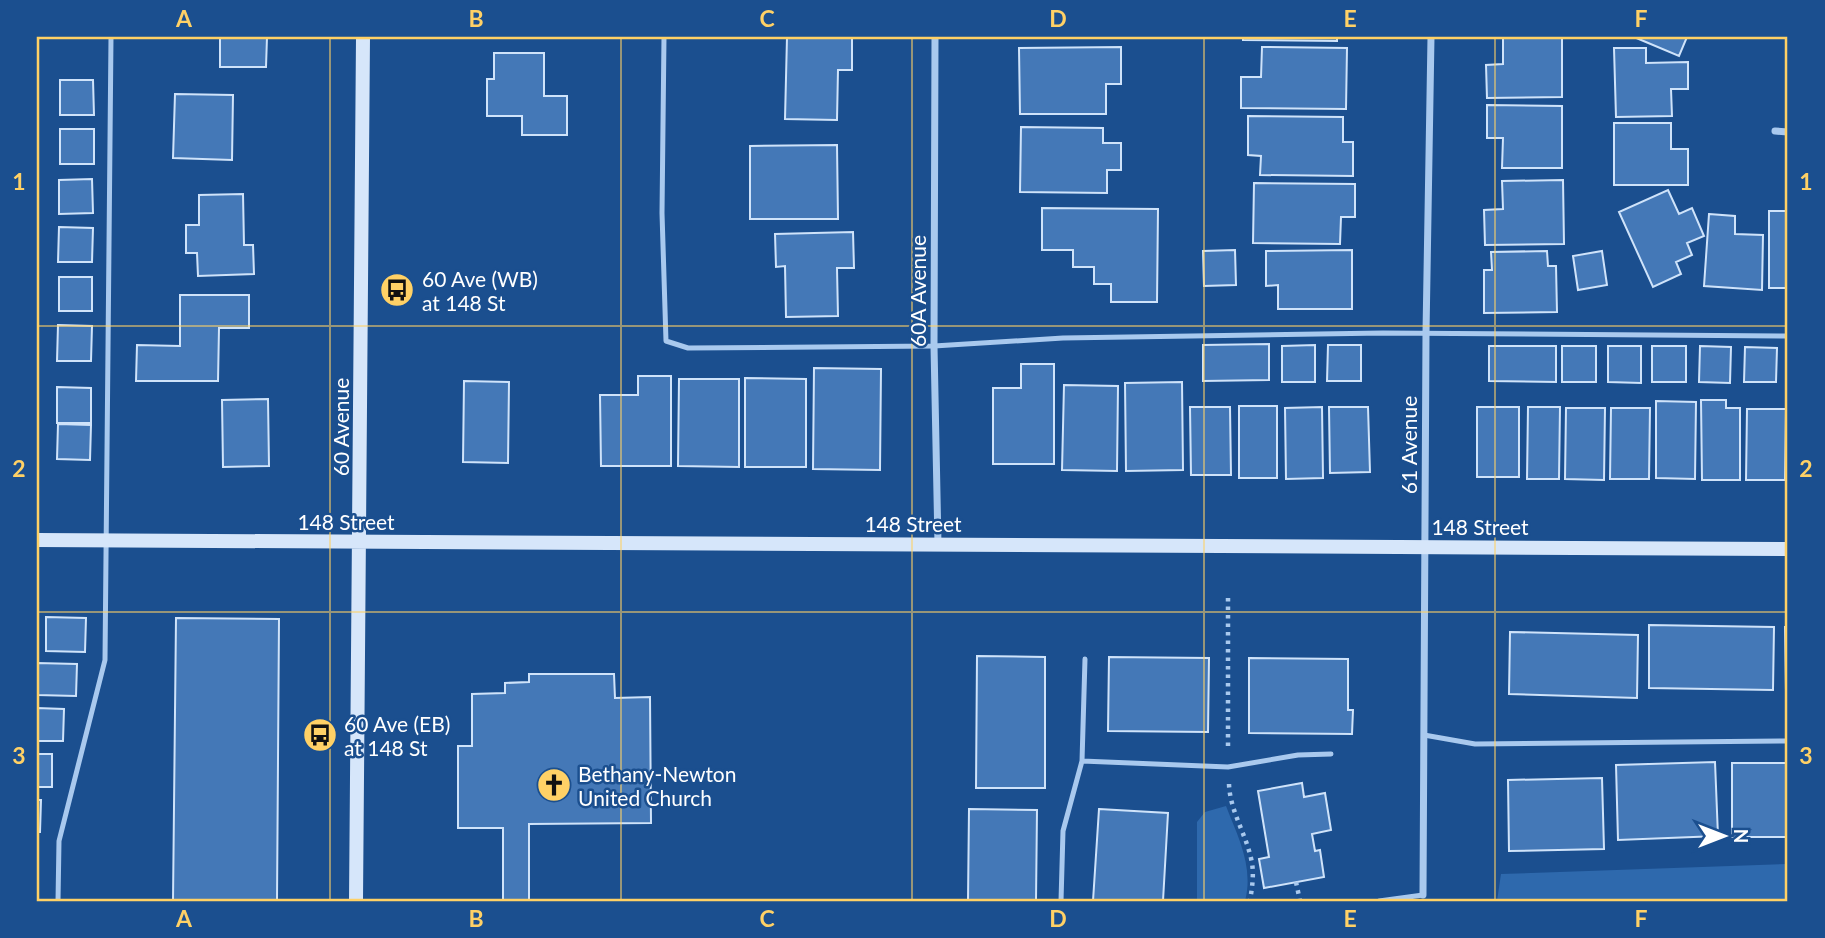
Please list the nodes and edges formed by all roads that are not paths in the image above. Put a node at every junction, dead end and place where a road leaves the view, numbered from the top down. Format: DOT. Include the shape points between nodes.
graph roads {
  1 [pos="111,37"];
  2 [pos="363,37"];
  3 [pos="664,37"];
  4 [pos="935,37"];
  5 [pos="1431,37"];
  6 [pos="1775,131"];
  7 [pos="1788,132"];
  8 [pos="1426,333"];
  9 [pos="1788,336"];
  10 [pos="934,346"];
  11 [pos="37,540"];
  12 [pos="107,541"];
  13 [pos="359,542"];
  14 [pos="938,544"];
  15 [pos="1425,547"];
  16 [pos="1788,549"];
  17 [pos="1086,659"];
  18 [pos="1424,735"];
  19 [pos="1788,741"];
  20 [pos="1331,754"];
  21 [pos="1082,761"];
  22 [pos="1423,895"];
  23 [pos="58,901"];
  24 [pos="356,901"];
  25 [pos="1061,901"];
  26 [pos="1379,901"];
  1 -- 12 [label="lane"];
  2 -- 13 [label="main road, 60 Avenue"];
  3 -- 10 [label="lane" via="666,341 688,348"];
  4 -- 10 [label="street, 60A Avenue"];
  5 -- 8 [label="street, 61 Avenue"];
  6 -- 7 [label="street"];
  8 -- 9 [label="lane"];
  8 -- 10 [label="lane" via="1076,338"];
  8 -- 15 [label="street, 61 Avenue"];
  10 -- 14 [label="street, 60A Avenue"];
  11 -- 12 [label="main road, 148 Street"];
  12 -- 13 [label="main road, 148 Street"];
  12 -- 23 [label="lane" via="105,660 59,841"];
  13 -- 14 [label="main road, 148 Street"];
  13 -- 24 [label="main road, 60 Avenue"];
  14 -- 15 [label="main road, 148 Street"];
  15 -- 16 [label="main road, 148 Street"];
  15 -- 18 [label="street, 61 Avenue"];
  17 -- 21 [label="lane"];
  18 -- 19 [label="lane" via="1475,744"];
  18 -- 22 [label="street, 61 Avenue"];
  20 -- 21 [label="lane" via="1228,768"];
  21 -- 25 [label="lane" via="1063,831"];
  22 -- 26 [label="lane"];
}
